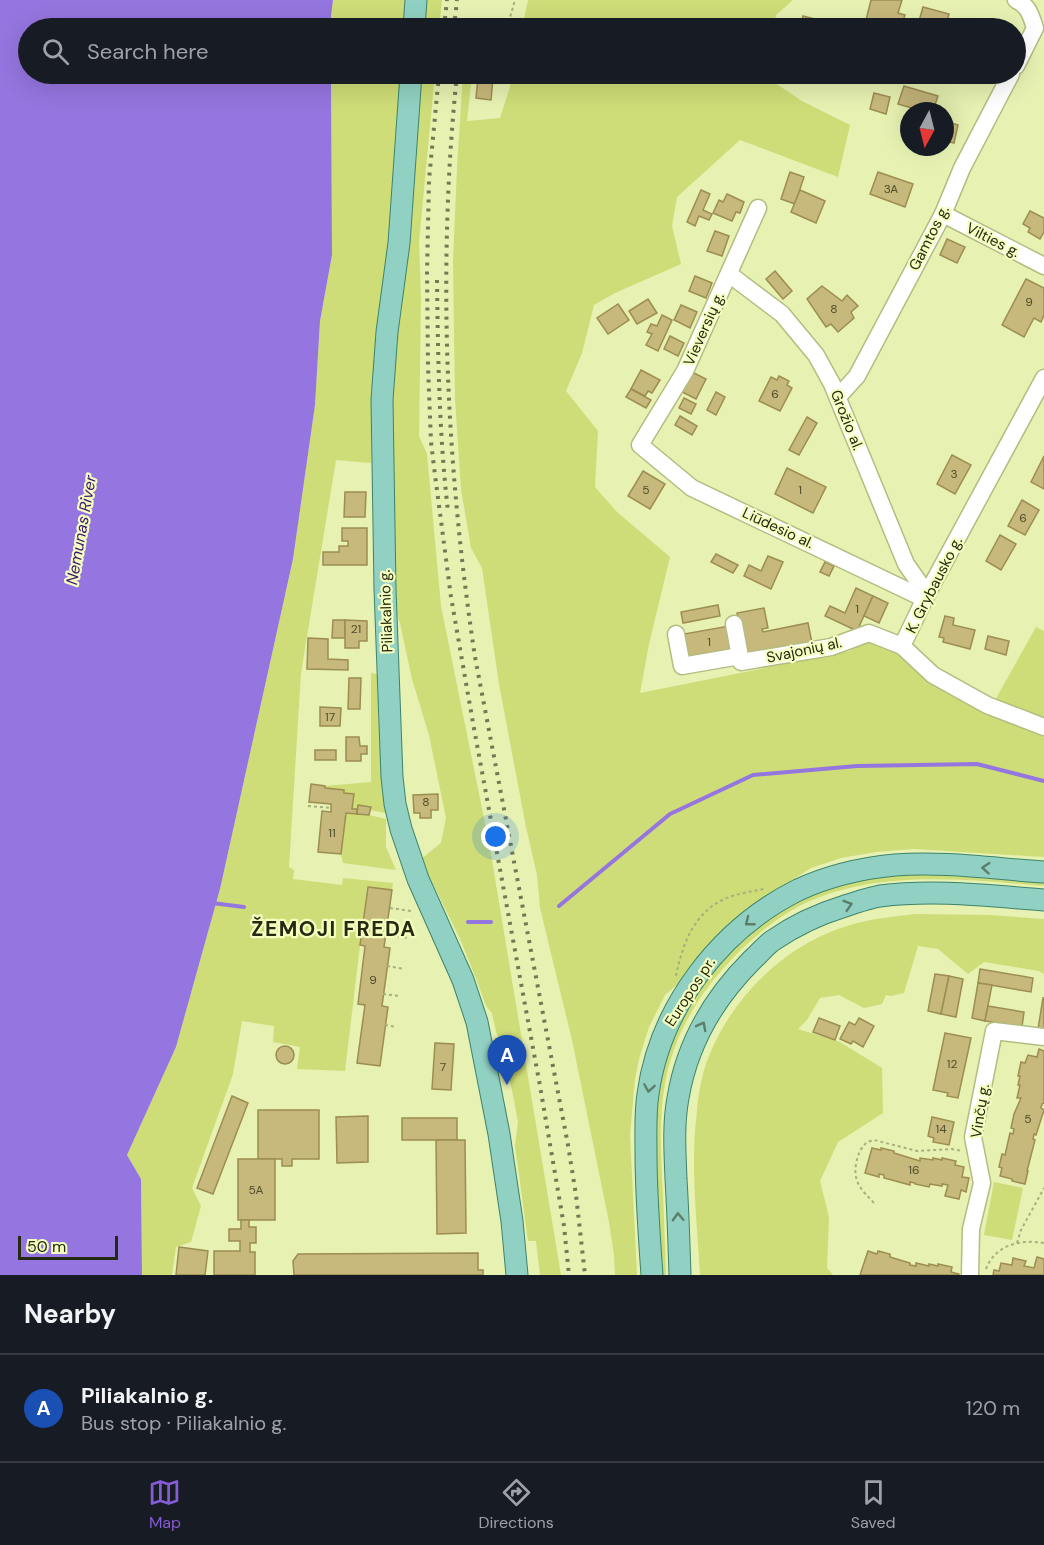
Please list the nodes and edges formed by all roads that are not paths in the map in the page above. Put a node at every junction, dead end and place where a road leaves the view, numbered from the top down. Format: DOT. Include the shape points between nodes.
graph roads {
  1 [pos="416,0"];
  2 [pos="1016,0"];
  3 [pos="415,18"];
  4 [pos="1026,46"];
  5 [pos="410,84"];
  6 [pos="1006,84"];
  7 [pos="758,208"];
  8 [pos="943,214"];
  9 [pos="1044,266"];
  10 [pos="729,274"];
  11 [pos="1044,378"];
  12 [pos="838,397"];
  13 [pos="640,444"];
  14 [pos="926,596"];
  15 [pos="734,624"];
  16 [pos="676,634"];
  17 [pos="902,646"];
  18 [pos="740,656"];
  19 [pos="1044,727"];
  20 [pos="1044,872"];
  21 [pos="1044,900"];
  22 [pos="1044,1037"];
  23 [pos="517,1275"];
  24 [pos="651,1275"];
  25 [pos="680,1275"];
  26 [pos="970,1275"];
  1 -- 3 [label="main road"];
  2 -- 4 [label="street" via="1030,11 1035,28"];
  5 -- 23 [label="main road, Piliakalnio g." via="399,243 381,400 392,777 401,829 477,1022 499,1134"];
  6 -- 8 [label="street, Gamtos g."];
  7 -- 10 [label="street, Vieversių g."];
  8 -- 9 [label="street, Vilties g."];
  8 -- 12 [label="street, Gamtos g." via="857,376"];
  10 -- 12 [label="street, Grožio al." via="782,314 816,356"];
  10 -- 13 [label="street, Vieversių g." via="686,371"];
  11 -- 14 [label="street, K. Grybausko g."];
  12 -- 14 [label="street, Grožio al." via="906,564"];
  13 -- 14 [label="street, Liūdesio al." via="692,488"];
  14 -- 17 [label="street, K. Grybausko g."];
  15 -- 18 [label="street"];
  16 -- 18 [label="street" via="682,666"];
  17 -- 18 [label="street, Svajonių al." via="869,633 831,647 741,662"];
  17 -- 19 [label="street, K. Grybausko g." via="933,675 987,705"];
  20 -- 24 [label="main road, Europos pr., one-way" via="921,864 853,872 798,890 737,931 694,981 664,1033 653,1065 646,1128"];
  25 -- 21 [label="main road, Europos pr., one-way" via="675,1121 683,1071 693,1044 720,997 770,942 805,921 878,897 923,893"];
  22 -- 26 [label="street, Vinčų g." via="994,1031 973,1137 982,1183 971,1229"];
}
